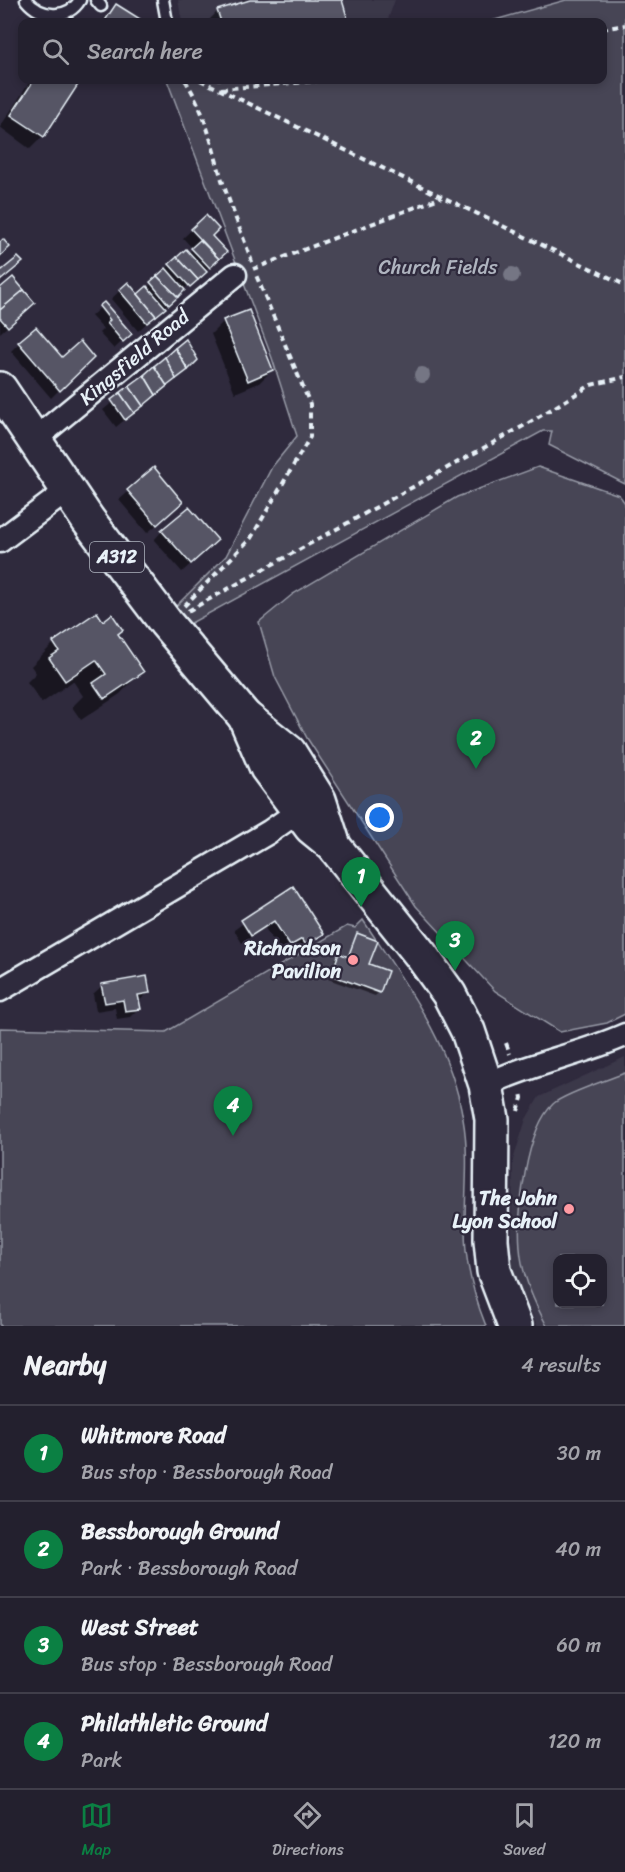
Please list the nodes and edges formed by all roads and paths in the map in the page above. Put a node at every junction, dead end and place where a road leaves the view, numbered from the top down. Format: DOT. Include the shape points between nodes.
graph roads {
  1 [pos="26,0"];
  2 [pos="80,0"];
  3 [pos="163,0"];
  4 [pos="166,18"];
  5 [pos="625,26"];
  6 [pos="607,28"];
  7 [pos="188,84"];
  8 [pos="209,84"];
  9 [pos="281,84"];
  10 [pos="221,89"];
  11 [pos="443,197"];
  12 [pos="244,272"];
  13 [pos="625,285"];
  14 [pos="625,377"];
  15 [pos="0,389"];
  16 [pos="34,440"];
  17 [pos="68,490"];
  18 [pos="0,541"];
  19 [pos="166,623"];
  20 [pos="245,717"];
  21 [pos="299,811"];
  22 [pos="333,845"];
  23 [pos="0,990"];
  24 [pos="625,1035"];
  25 [pos="486,1085"];
  26 [pos="515,1326"];
  1 -- 2 [label="lane" via="39,12 52,16"];
  3 -- 4 [label="lane"];
  5 -- 6 [label="path"];
  7 -- 12 [label="path" via="211,132"];
  8 -- 10 [label="path"];
  9 -- 10 [label="path"];
  10 -- 11 [label="path"];
  11 -- 12 [label="path"];
  11 -- 13 [label="path"];
  12 -- 16 [label="street, Kingsfield Road"];
  12 -- 19 [label="path" via="310,404 310,437 251,538"];
  14 -- 19 [label="path" via="591,385"];
  15 -- 16 [label="main road, A312"];
  16 -- 17 [label="main road, A312"];
  17 -- 18 [label="street"];
  17 -- 19 [label="main road, A312"];
  19 -- 20 [label="main road, A312"];
  20 -- 21 [label="main road, A312" via="267,768"];
  20 -- 22 [label="main road, A312" via="289,752 320,800"];
  21 -- 22 [label="main road, A312"];
  21 -- 23 [label="street"];
  22 -- 25 [label="main road, A312" via="449,994 468,1031"];
  24 -- 25 [label="street" via="515,1071"];
  25 -- 26 [label="main road, A312" via="492,1119 494,1271"];
}
